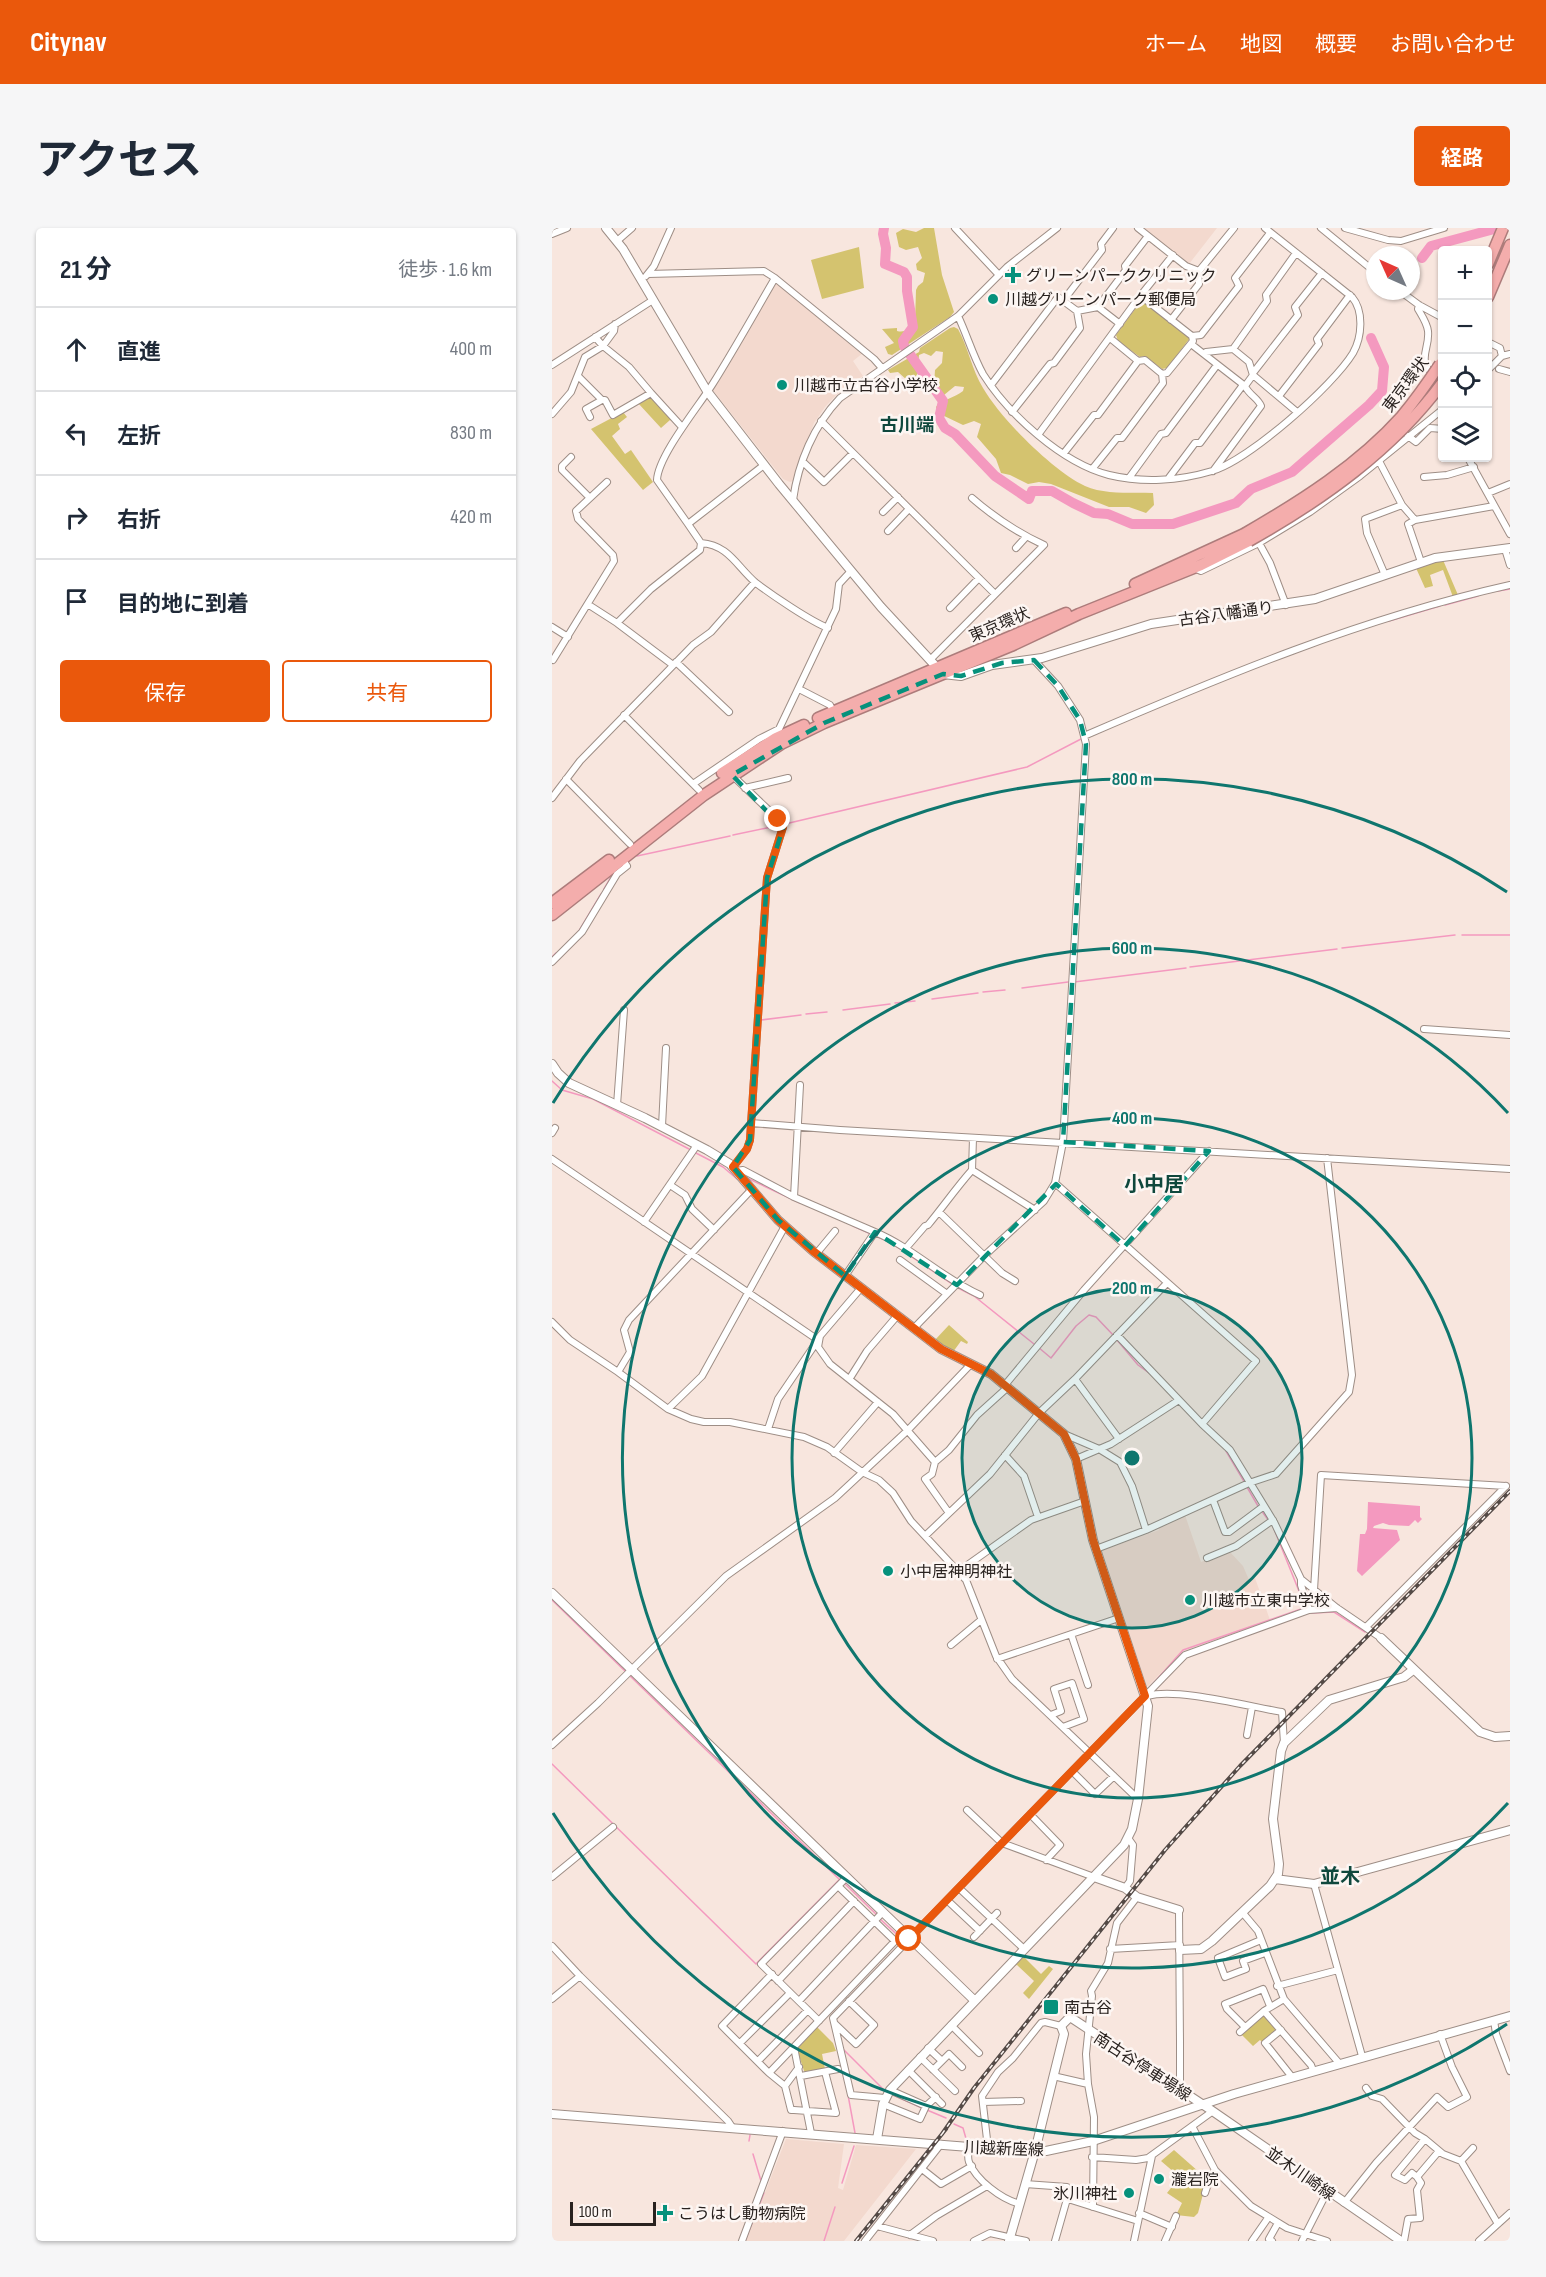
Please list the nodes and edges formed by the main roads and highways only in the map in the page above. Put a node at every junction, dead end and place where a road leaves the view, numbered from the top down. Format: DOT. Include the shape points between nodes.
graph roads {
  1 [pos="1503,228"];
  2 [pos="1510,245"];
  3 [pos="1492,254"];
  4 [pos="1492,288"];
  5 [pos="1438,366"];
  6 [pos="1438,389"];
  7 [pos="1251,539"];
  8 [pos="936,667"];
  9 [pos="552,903"];
  10 [pos="552,915"];
  1 -- 3 [label="highway"];
  2 -- 4 [label="highway"];
  5 -- 7 [label="highway, 東京環状, bridge" via="1401,417 1357,458"];
  6 -- 7 [label="highway, 東京環状, bridge" via="1408,424 1365,463 1291,516"];
  7 -- 8 [label="highway, 東京環状" via="1179,565"];
  7 -- 8 [label="highway, 東京環状" via="1194,568 1011,646"];
  8 -- 9 [label="highway, 東京環状" via="778,734 696,787"];
  8 -- 10 [label="highway, 東京環状" via="781,744 622,858"];
}
